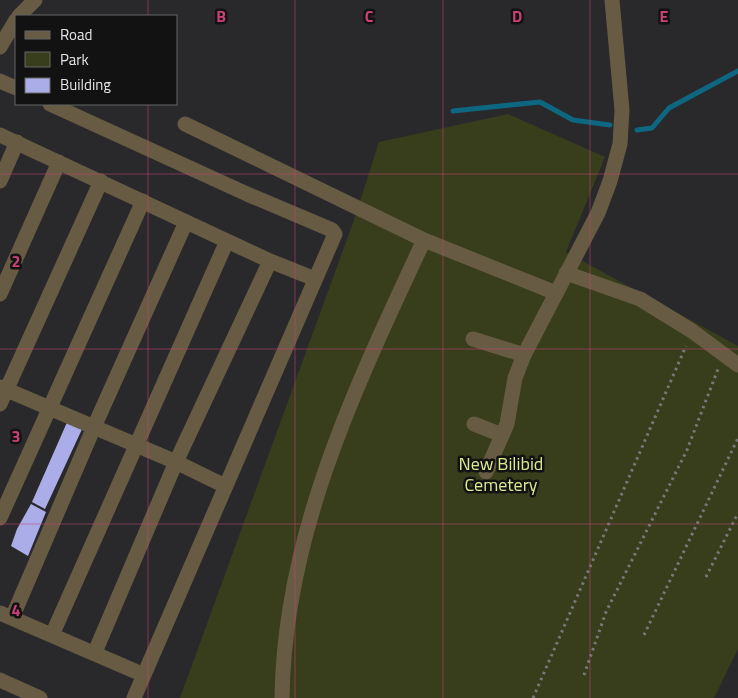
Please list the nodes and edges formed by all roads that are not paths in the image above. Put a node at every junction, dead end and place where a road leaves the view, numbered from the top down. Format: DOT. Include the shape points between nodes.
graph roads {
  1 [pos="35,0"];
  2 [pos="612,0"];
  3 [pos="20,15"];
  4 [pos="15,21"];
  5 [pos="1,40"];
  6 [pos="0,81"];
  7 [pos="15,88"];
  8 [pos="52,105"];
  9 [pos="186,124"];
  10 [pos="0,135"];
  11 [pos="17,142"];
  12 [pos="59,162"];
  13 [pos="101,180"];
  14 [pos="0,181"];
  15 [pos="143,201"];
  16 [pos="186,222"];
  17 [pos="424,240"];
  18 [pos="226,241"];
  19 [pos="270,261"];
  20 [pos="566,273"];
  21 [pos="315,279"];
  22 [pos="0,294"];
  23 [pos="556,294"];
  24 [pos="473,339"];
  25 [pos="524,355"];
  26 [pos="738,365"];
  27 [pos="3,388"];
  28 [pos="0,404"];
  29 [pos="49,407"];
  30 [pos="474,424"];
  31 [pos="94,427"];
  32 [pos="502,435"];
  33 [pos="135,444"];
  34 [pos="176,462"];
  35 [pos="486,472"];
  36 [pos="225,486"];
  37 [pos="0,518"];
  38 [pos="6,616"];
  39 [pos="52,636"];
  40 [pos="95,652"];
  41 [pos="144,675"];
  42 [pos="0,680"];
  43 [pos="40,698"];
  44 [pos="134,698"];
  45 [pos="282,698"];
  1 -- 3 [label="street"];
  2 -- 20 [label="street" via="620,72 620,144 598,213"];
  4 -- 5 [label="street"];
  6 -- 7 [label="street"];
  8 -- 21 [label="street" via="332,230 334,240"];
  9 -- 17 [label="street"];
  10 -- 11 [label="street"];
  11 -- 12 [label="street"];
  11 -- 14 [label="street"];
  12 -- 13 [label="street"];
  12 -- 22 [label="street"];
  13 -- 15 [label="street"];
  13 -- 27 [label="street"];
  15 -- 16 [label="street"];
  15 -- 29 [label="street"];
  16 -- 18 [label="street"];
  16 -- 31 [label="street"];
  17 -- 23 [label="street"];
  17 -- 45 [label="street" via="363,372 308,520 290,616"];
  18 -- 19 [label="street"];
  18 -- 33 [label="street"];
  19 -- 21 [label="street"];
  19 -- 34 [label="street"];
  20 -- 23 [label="street"];
  20 -- 26 [label="street" via="640,299 692,331"];
  21 -- 36 [label="street"];
  23 -- 25 [label="street"];
  24 -- 25 [label="street"];
  25 -- 32 [label="street" via="515,378 510,412"];
  27 -- 28 [label="street"];
  27 -- 29 [label="street"];
  29 -- 31 [label="street"];
  29 -- 37 [label="street"];
  30 -- 32 [label="street"];
  31 -- 33 [label="street"];
  31 -- 38 [label="street"];
  32 -- 35 [label="street"];
  33 -- 34 [label="street"];
  33 -- 39 [label="street"];
  34 -- 36 [label="street"];
  34 -- 40 [label="street"];
  36 -- 41 [label="street"];
  38 -- 39 [label="street"];
  39 -- 40 [label="street"];
  40 -- 41 [label="street"];
  41 -- 44 [label="street"];
  42 -- 43 [label="street"];
}
